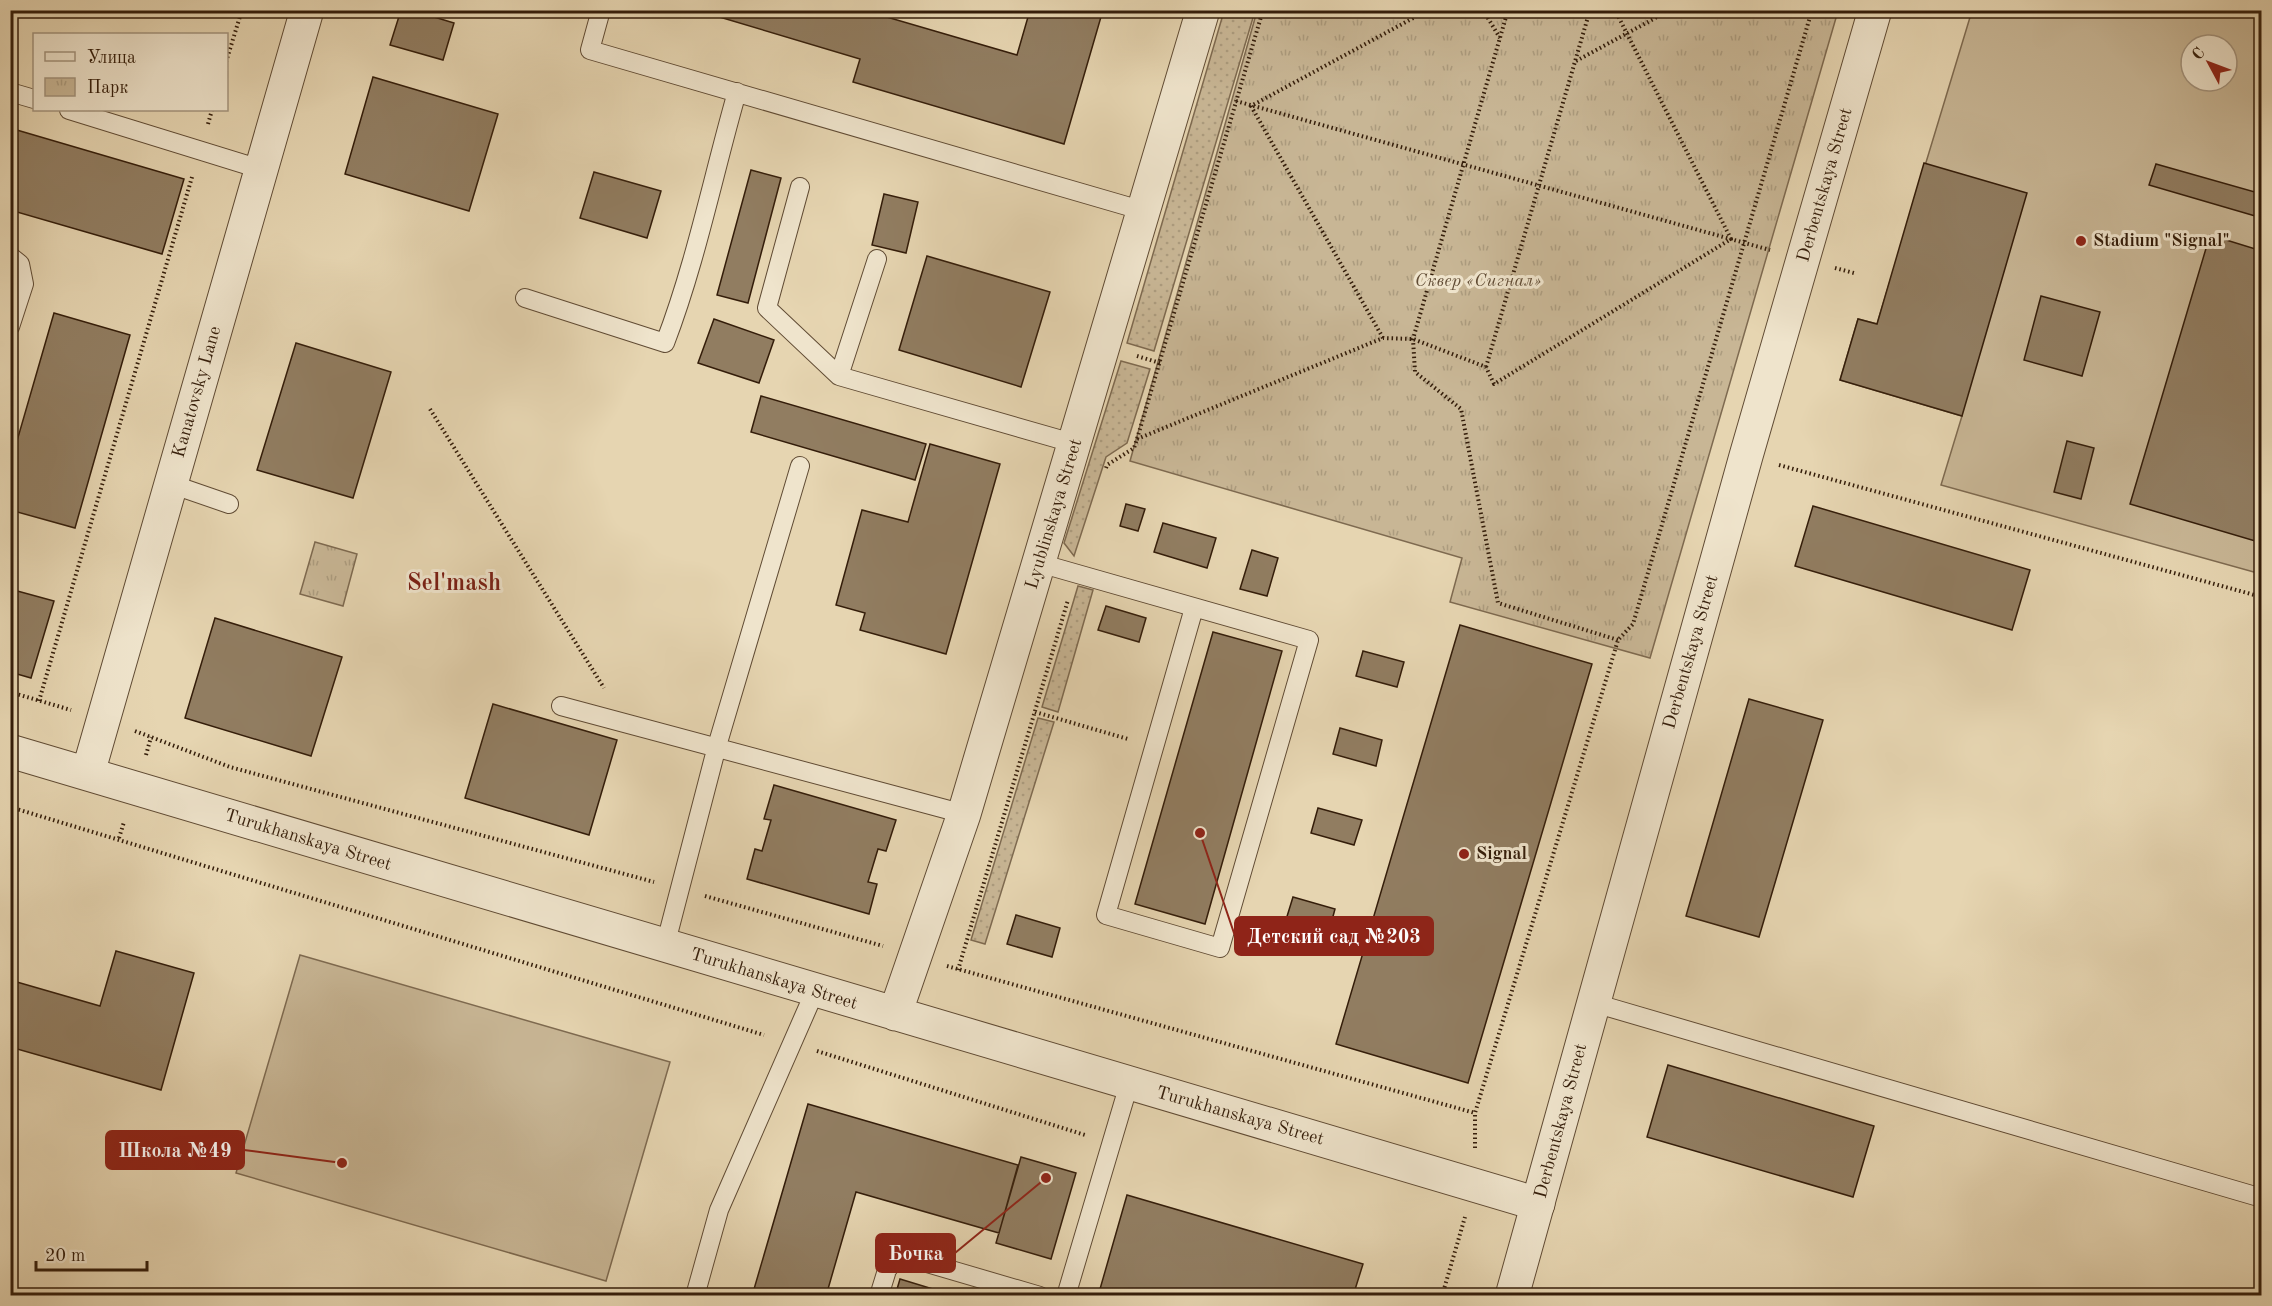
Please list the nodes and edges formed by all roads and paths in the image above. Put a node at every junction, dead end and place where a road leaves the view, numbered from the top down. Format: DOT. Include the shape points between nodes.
graph roads {
  1 [pos="242,10"];
  2 [pos="307,10"];
  3 [pos="601,10"];
  4 [pos="1203,10"];
  5 [pos="1263,10"];
  6 [pos="1428,10"];
  7 [pos="1483,10"];
  8 [pos="1508,10"];
  9 [pos="1590,10"];
  10 [pos="1615,10"];
  11 [pos="1670,10"];
  12 [pos="1812,10"];
  13 [pos="1875,10"];
  14 [pos="1628,34"];
  15 [pos="1500,38"];
  16 [pos="228,56"];
  17 [pos="1575,62"];
  18 [pos="10,92"];
  19 [pos="737,92"];
  20 [pos="33,99"];
  21 [pos="1236,101"];
  22 [pos="1251,106"];
  23 [pos="72,111"];
  24 [pos="212,111"];
  25 [pos="200,150"];
  26 [pos="1463,165"];
  27 [pos="260,169"];
  28 [pos="1539,186"];
  29 [pos="800,187"];
  30 [pos="1144,211"];
  31 [pos="1731,239"];
  32 [pos="1745,243"];
  33 [pos="10,256"];
  34 [pos="877,259"];
  35 [pos="1804,259"];
  36 [pos="1854,273"];
  37 [pos="525,298"];
  38 [pos="10,327"];
  39 [pos="1383,338"];
  40 [pos="1413,339"];
  41 [pos="1486,367"];
  42 [pos="839,376"];
  43 [pos="430,410"];
  44 [pos="1137,439"];
  45 [pos="1076,444"];
  46 [pos="1746,456"];
  47 [pos="800,466"];
  48 [pos="1104,476"];
  49 [pos="171,484"];
  50 [pos="229,504"];
  51 [pos="1039,563"];
  52 [pos="1076,574"];
  53 [pos="2262,597"];
  54 [pos="1194,608"];
  55 [pos="1618,640"];
  56 [pos="10,692"];
  57 [pos="39,701"];
  58 [pos="561,705"];
  59 [pos="1035,712"];
  60 [pos="104,719"];
  61 [pos="625,722"];
  62 [pos="717,746"];
  63 [pos="1155,747"];
  64 [pos="10,751"];
  65 [pos="88,773"];
  66 [pos="10,807"];
  67 [pos="964,814"];
  68 [pos="680,889"];
  69 [pos="665,946"];
  70 [pos="915,955"];
  71 [pos="958,970"];
  72 [pos="815,991"];
  73 [pos="1594,1003"];
  74 [pos="895,1014"];
  75 [pos="792,1043"];
  76 [pos="1129,1084"];
  77 [pos="1475,1113"];
  78 [pos="1112,1143"];
  79 [pos="1474,1185"];
  80 [pos="2262,1198"];
  81 [pos="1538,1204"];
  82 [pos="695,1296"];
  83 [pos="879,1296"];
  84 [pos="1040,1296"];
  85 [pos="1066,1296"];
  86 [pos="1442,1296"];
  87 [pos="1512,1296"];
  1 -- 16 [label="path"];
  2 -- 27 [label="street, Kanatovsky Lane"];
  3 -- 19 [label="lane" via="590,50"];
  4 -- 30 [label="street, Lyublinskaya Street"];
  5 -- 21 [label="path"];
  6 -- 22 [label="path"];
  7 -- 15 [label="path"];
  8 -- 15 [label="path"];
  9 -- 17 [label="path"];
  10 -- 14 [label="path"];
  11 -- 14 [label="path"];
  12 -- 32 [label="path"];
  13 -- 35 [label="street, Derbentskaya Street"];
  14 -- 17 [label="path"];
  14 -- 31 [label="path"];
  15 -- 26 [label="path"];
  17 -- 28 [label="path"];
  18 -- 20 [label="lane"];
  19 -- 30 [label="lane"];
  19 -- 37 [label="lane" via="685,290 665,343"];
  21 -- 22 [label="path"];
  21 -- 44 [label="path"];
  22 -- 26 [label="path"];
  22 -- 39 [label="path"];
  23 -- 25 [label="lane"];
  24 -- 25 [label="path"];
  25 -- 27 [label="lane"];
  25 -- 57 [label="path"];
  26 -- 28 [label="path"];
  26 -- 40 [label="path"];
  27 -- 49 [label="street, Kanatovsky Lane"];
  28 -- 31 [label="path"];
  28 -- 41 [label="path"];
  29 -- 42 [label="lane" via="767,308"];
  30 -- 45 [label="street, Lyublinskaya Street"];
  31 -- 32 [label="path"];
  31 -- 41 [label="path" via="1494,384"];
  32 -- 35 [label="path"];
  32 -- 55 [label="path" via="1633,624"];
  33 -- 38 [label="lane" via="20,264 24,284"];
  34 -- 42 [label="lane"];
  35 -- 36 [label="path"];
  35 -- 46 [label="street, Derbentskaya Street"];
  39 -- 40 [label="path"];
  39 -- 44 [label="path"];
  40 -- 41 [label="path"];
  40 -- 55 [label="path" via="1415,372 1461,409 1498,603"];
  42 -- 45 [label="lane"];
  43 -- 61 [label="path"];
  44 -- 48 [label="path" via="1134,448 1107,465"];
  45 -- 51 [label="street, Lyublinskaya Street"];
  46 -- 53 [label="path"];
  46 -- 73 [label="street, Derbentskaya Street"];
  47 -- 62 [label="lane"];
  49 -- 50 [label="lane"];
  49 -- 60 [label="street, Kanatovsky Lane"];
  51 -- 52 [label="lane"];
  51 -- 67 [label="street, Lyublinskaya Street"];
  52 -- 54 [label="lane"];
  52 -- 59 [label="path"];
  54 -- 63 [label="lane"];
  54 -- 63 [label="lane" via="1309,640 1220,948 1106,915"];
  55 -- 77 [label="path"];
  56 -- 57 [label="path"];
  57 -- 60 [label="path"];
  58 -- 61 [label="lane"];
  59 -- 63 [label="path"];
  59 -- 71 [label="path"];
  60 -- 65 [label="street, Kanatovsky Lane"];
  60 -- 68 [label="path" via="230,767"];
  61 -- 62 [label="lane"];
  62 -- 67 [label="lane"];
  62 -- 68 [label="lane"];
  64 -- 65 [label="street, Turukhanskaya Street"];
  65 -- 69 [label="street, Turukhanskaya Street"];
  66 -- 75 [label="path"];
  67 -- 70 [label="street, Lyublinskaya Street"];
  68 -- 69 [label="lane"];
  68 -- 70 [label="path"];
  69 -- 72 [label="street, Turukhanskaya Street"];
  70 -- 71 [label="path"];
  70 -- 74 [label="street, Lyublinskaya Street"];
  71 -- 77 [label="path"];
  72 -- 74 [label="street, Turukhanskaya Street"];
  72 -- 75 [label="lane"];
  73 -- 80 [label="lane"];
  73 -- 81 [label="street, Derbentskaya Street"];
  74 -- 76 [label="street, Turukhanskaya Street"];
  75 -- 78 [label="path"];
  75 -- 82 [label="lane" via="719,1210"];
  76 -- 78 [label="lane"];
  76 -- 79 [label="street, Turukhanskaya Street"];
  77 -- 79 [label="path"];
  78 -- 85 [label="lane"];
  79 -- 81 [label="street, Turukhanskaya Street"];
  79 -- 86 [label="path"];
  81 -- 87 [label="street, Derbentskaya Street"];
  83 -- 84 [label="lane" via="887,1270 896,1258 910,1258"];
}
